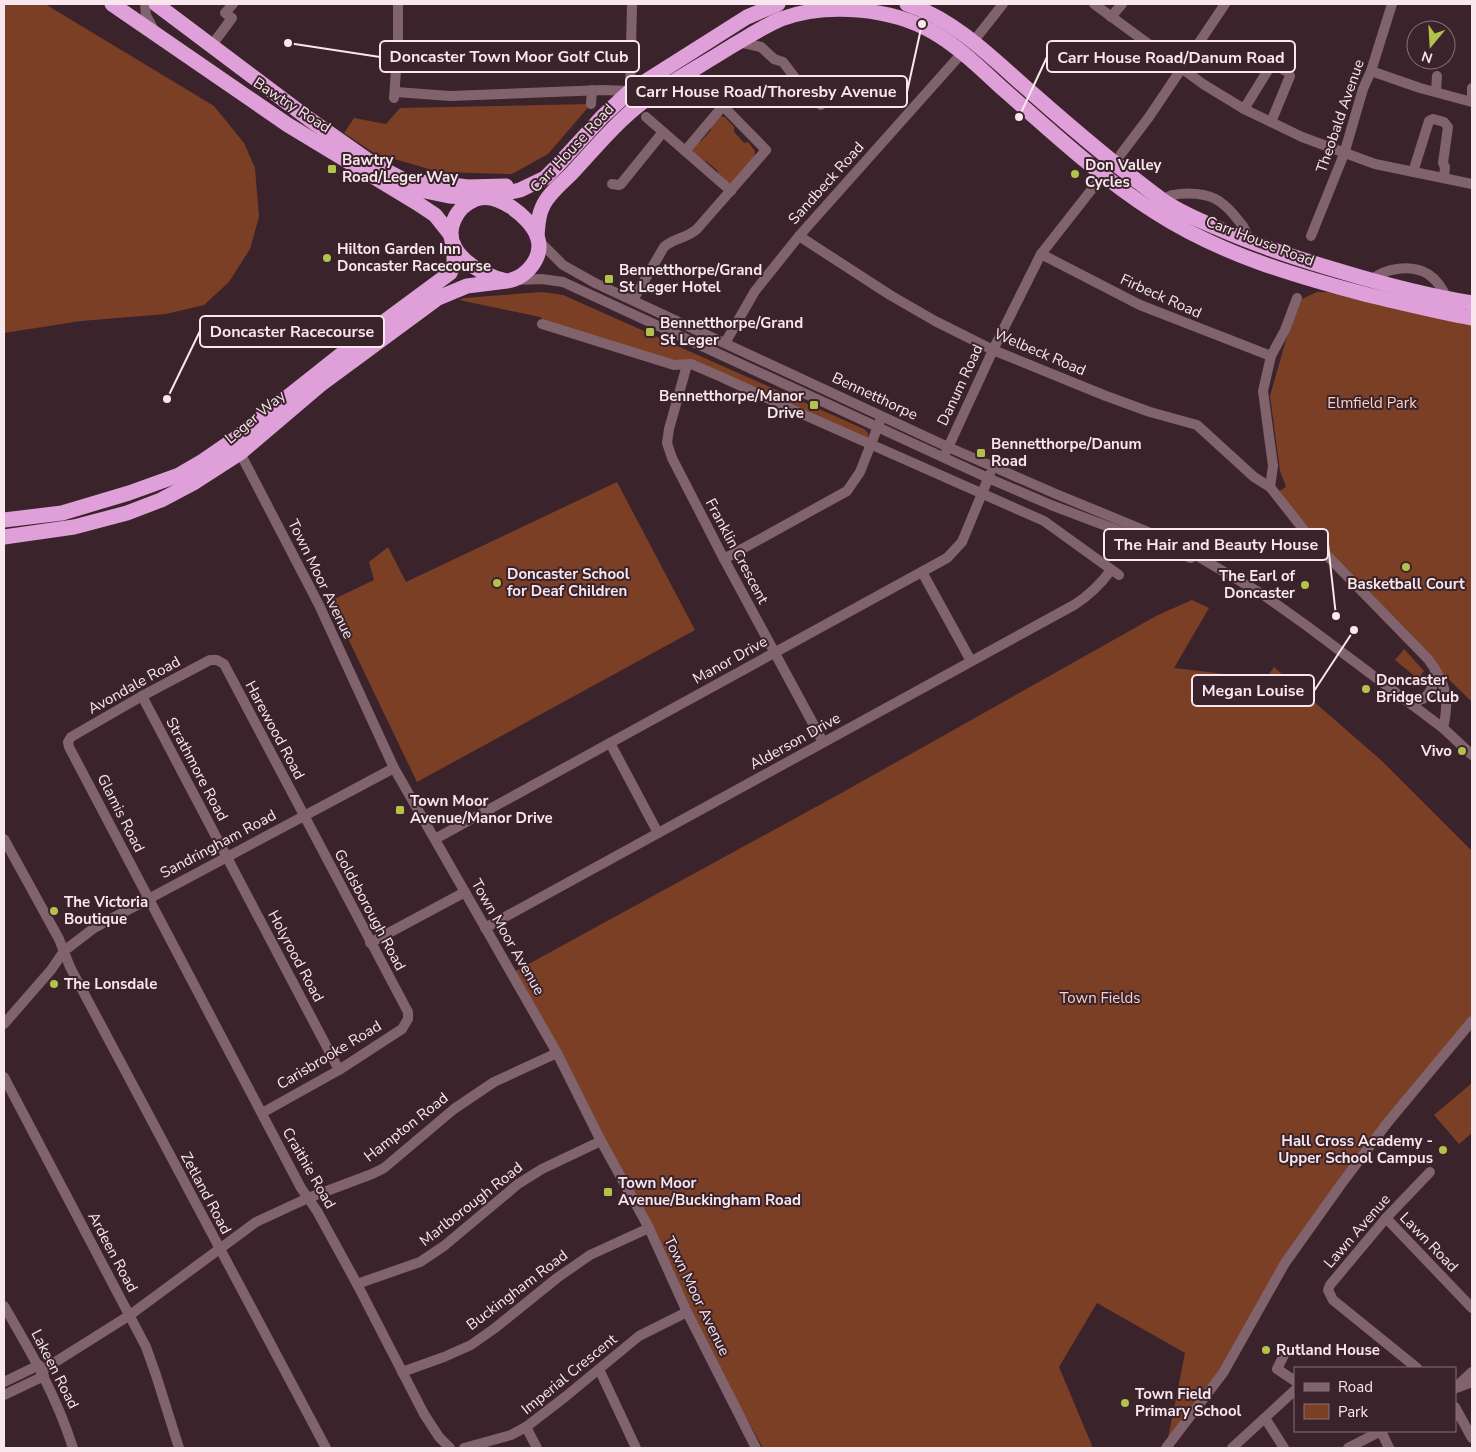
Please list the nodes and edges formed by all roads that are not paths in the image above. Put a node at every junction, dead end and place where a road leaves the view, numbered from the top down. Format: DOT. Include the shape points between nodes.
graph roads {
  1 [pos="112,4"];
  2 [pos="145,4"];
  3 [pos="156,4"];
  4 [pos="233,4"];
  5 [pos="398,4"];
  6 [pos="632,4"];
  7 [pos="778,4"];
  8 [pos="907,4"];
  9 [pos="1003,4"];
  10 [pos="1094,4"];
  11 [pos="1122,4"];
  12 [pos="1225,4"];
  13 [pos="1392,4"];
  14 [pos="794,9"];
  15 [pos="1112,17"];
  16 [pos="764,27"];
  17 [pos="159,36"];
  18 [pos="740,42"];
  19 [pos="973,42"];
  20 [pos="212,45"];
  21 [pos="761,47"];
  22 [pos="962,53"];
  23 [pos="1181,68"];
  24 [pos="1371,71"];
  25 [pos="1437,76"];
  26 [pos="1472,88"];
  27 [pos="592,90"];
  28 [pos="630,90"];
  29 [pos="1436,92"];
  30 [pos="647,98"];
  31 [pos="591,104"];
  32 [pos="821,105"];
  33 [pos="1244,109"];
  34 [pos="646,117"];
  35 [pos="1271,122"];
  36 [pos="663,132"];
  37 [pos="685,151"];
  38 [pos="1121,154"];
  39 [pos="1344,154"];
  40 [pos="373,164"];
  41 [pos="1413,172"];
  42 [pos="1103,175"];
  43 [pos="1444,178"];
  44 [pos="535,183"];
  45 [pos="612,184"];
  46 [pos="1472,184"];
  47 [pos="731,191"];
  48 [pos="482,197"];
  49 [pos="1163,201"];
  50 [pos="799,236"];
  51 [pos="1311,236"];
  52 [pos="537,238"];
  53 [pos="453,240"];
  54 [pos="1246,240"];
  55 [pos="1041,254"];
  56 [pos="510,281"];
  57 [pos="1297,298"];
  58 [pos="633,300"];
  59 [pos="1472,303"];
  60 [pos="1472,318"];
  61 [pos="542,324"];
  62 [pos="726,343"];
  63 [pos="993,350"];
  64 [pos="1272,356"];
  65 [pos="687,365"];
  66 [pos="882,416"];
  67 [pos="878,427"];
  68 [pos="872,444"];
  69 [pos="236,447"];
  70 [pos="948,447"];
  71 [pos="943,457"];
  72 [pos="993,466"];
  73 [pos="988,478"];
  74 [pos="1270,487"];
  75 [pos="981,494"];
  76 [pos="1052,505"];
  77 [pos="4,520"];
  78 [pos="1044,521"];
  79 [pos="4,537"];
  80 [pos="724,559"];
  81 [pos="1209,563"];
  82 [pos="922,572"];
  83 [pos="775,652"];
  84 [pos="217,660"];
  85 [pos="971,661"];
  86 [pos="1435,669"];
  87 [pos="142,696"];
  88 [pos="1407,701"];
  89 [pos="1443,728"];
  90 [pos="68,742"];
  91 [pos="610,742"];
  92 [pos="823,742"];
  93 [pos="1472,755"];
  94 [pos="394,768"];
  95 [pos="304,816"];
  96 [pos="658,833"];
  97 [pos="4,839"];
  98 [pos="436,839"];
  99 [pos="226,856"];
  100 [pos="465,892"];
  101 [pos="148,898"];
  102 [pos="485,928"];
  103 [pos="370,943"];
  104 [pos="64,951"];
  105 [pos="408,1019"];
  106 [pos="1472,1021"];
  107 [pos="4,1024"];
  108 [pos="558,1053"];
  109 [pos="339,1070"];
  110 [pos="4,1077"];
  111 [pos="262,1112"];
  112 [pos="601,1141"];
  113 [pos="1430,1172"];
  114 [pos="308,1198"];
  115 [pos="1386,1218"];
  116 [pos="649,1228"];
  117 [pos="218,1248"];
  118 [pos="357,1284"];
  119 [pos="4,1306"];
  120 [pos="1472,1308"];
  121 [pos="687,1312"];
  122 [pos="130,1315"];
  123 [pos="1284,1355"];
  124 [pos="1416,1367"];
  125 [pos="599,1369"];
  126 [pos="41,1371"];
  127 [pos="402,1372"];
  128 [pos="1472,1372"];
  129 [pos="1294,1380"];
  130 [pos="4,1382"];
  131 [pos="1472,1382"];
  132 [pos="1456,1387"];
  133 [pos="1456,1388"];
  134 [pos="1294,1391"];
  135 [pos="4,1395"];
  136 [pos="1456,1409"];
  137 [pos="1265,1418"];
  138 [pos="526,1427"];
  139 [pos="1379,1432"];
  140 [pos="1381,1432"];
  141 [pos="1472,1438"];
  142 [pos="73,1448"];
  143 [pos="179,1448"];
  144 [pos="326,1448"];
  145 [pos="450,1448"];
  146 [pos="464,1448"];
  147 [pos="537,1448"];
  148 [pos="636,1448"];
  149 [pos="756,1448"];
  150 [pos="1166,1448"];
  151 [pos="1232,1448"];
  152 [pos="1284,1448"];
  153 [pos="1348,1448"];
  154 [pos="1389,1448"];
  1 -- 17 [label="highway, Bawtry Road"];
  2 -- 17 [label="street" via="150,25"];
  3 -- 20 [label="highway, Bawtry Road"];
  4 -- 20 [label="street" via="225,13 232,18"];
  5 -- 27 [label="street" via="395,96"];
  6 -- 28 [label="street"];
  7 -- 28 [label="highway, Carr House Road" via="747,18"];
  8 -- 19 [label="highway, Carr House Road" via="945,21"];
  9 -- 19 [label="street"];
  10 -- 15 [label="street"];
  11 -- 15 [label="street"];
  12 -- 23 [label="street"];
  13 -- 24 [label="street, Theobald Avenue"];
  14 -- 16 [label="highway, Carr House Road"];
  14 -- 22 [label="highway, Carr House Road" via="886,14 934,32"];
  15 -- 23 [label="street"];
  16 -- 18 [label="highway, Carr House Road"];
  16 -- 21 [label="street"];
  17 -- 53 [label="highway, Bawtry Road" via="288,125 417,202 435,215"];
  18 -- 21 [label="street"];
  18 -- 30 [label="highway, Carr House Road"];
  19 -- 49 [label="highway, Carr House Road" via="1084,139"];
  20 -- 40 [label="highway, Bawtry Road"];
  21 -- 32 [label="street" via="774,59 783,62"];
  22 -- 42 [label="highway, Carr House Road"];
  22 -- 50 [label="street, Sandbeck Road"];
  23 -- 33 [label="street"];
  23 -- 38 [label="street"];
  24 -- 29 [label="street"];
  24 -- 39 [label="street, Theobald Avenue"];
  25 -- 29 [label="street"];
  26 -- 29 [label="street" via="1472,102"];
  27 -- 28 [label="street"];
  27 -- 31 [label="street"];
  28 -- 30 [label="street"];
  28 -- 44 [label="highway, Carr House Road" via="545,178"];
  30 -- 52 [label="highway, Carr House Road" via="626,115 554,192 542,208"];
  33 -- 35 [label="street"];
  33 -- 35 [label="street" via="1274,65 1290,76"];
  34 -- 36 [label="street"];
  35 -- 39 [label="street"];
  36 -- 37 [label="street"];
  36 -- 45 [label="street" via="621,184"];
  37 -- 47 [label="street"];
  37 -- 47 [label="street" via="723,106 766,150"];
  39 -- 41 [label="street"];
  39 -- 51 [label="street, Theobald Avenue"];
  40 -- 44 [label="highway, Bawtry Road" via="429,183 468,187"];
  40 -- 48 [label="highway, Bawtry Road" via="425,191"];
  41 -- 43 [label="street"];
  41 -- 43 [label="street" via="1429,122 1433,119 1444,122 1448,127"];
  42 -- 55 [label="street, Danum Road"];
  42 -- 60 [label="highway, Carr House Road" via="1156,213 1228,250 1266,265 1360,293"];
  43 -- 46 [label="street"];
  44 -- 48 [label="highway, Carr House Road" via="520,190"];
  47 -- 58 [label="street" via="690,235 668,242"];
  48 -- 52 [label="highway" via="516,210"];
  48 -- 53 [label="highway" via="464,206 455,217"];
  49 -- 54 [label="highway, Carr House Road"];
  49 -- 54 [label="street, Carr House Road" via="1171,195 1190,194 1217,200 1245,228"];
  50 -- 62 [label="street, Sandbeck Road" via="755,290"];
  50 -- 63 [label="street, Welbeck Road" via="890,295"];
  52 -- 56 [label="highway" via="538,252 534,262 528,271"];
  52 -- 58 [label="street, Bennetthorpe" via="563,265"];
  53 -- 56 [label="highway" via="462,257 474,268 490,277"];
  53 -- 69 [label="highway, Leger Way" via="454,264 450,273 358,341"];
  54 -- 59 [label="highway, Carr House Road" via="1371,280"];
  55 -- 63 [label="street, Danum Road"];
  55 -- 64 [label="street, Firbeck Road" via="1140,305"];
  56 -- 67 [label="street, Bennetthorpe" via="542,279 563,282"];
  56 -- 69 [label="highway, Leger Way" via="467,286 438,298"];
  57 -- 64 [label="street"];
  58 -- 62 [label="street, Bennetthorpe"];
  61 -- 65 [label="street" via="674,365"];
  62 -- 66 [label="street, Bennetthorpe"];
  63 -- 70 [label="street, Danum Road"];
  63 -- 74 [label="street, Welbeck Road" via="1106,396 1197,425 1254,477"];
  64 -- 74 [label="street" via="1263,391 1273,466"];
  65 -- 68 [label="street"];
  65 -- 80 [label="street, Franklin Crescent" via="667,443"];
  66 -- 67 [label="street"];
  66 -- 70 [label="street, Bennetthorpe"];
  67 -- 68 [label="street"];
  67 -- 71 [label="street, Bennetthorpe"];
  68 -- 75 [label="street"];
  68 -- 80 [label="street" via="860,472 847,491"];
  69 -- 77 [label="highway, Leger Way" via="179,474 129,492 62,513"];
  69 -- 79 [label="highway, Leger Way" via="195,482 161,500 74,527"];
  69 -- 94 [label="street, Town Moor Avenue" via="319,605"];
  70 -- 71 [label="street, Danum Road"];
  70 -- 72 [label="street, Bennetthorpe"];
  71 -- 73 [label="street, Bennetthorpe"];
  72 -- 73 [label="street, Manor Drive"];
  72 -- 81 [label="street, Bennetthorpe" via="1175,542"];
  73 -- 75 [label="street, Manor Drive"];
  73 -- 76 [label="street, Bennetthorpe"];
  74 -- 86 [label="street, Welbeck Road" via="1310,539"];
  75 -- 78 [label="street"];
  75 -- 82 [label="street, Manor Drive" via="962,542 946,558"];
  76 -- 78 [label="street"];
  76 -- 81 [label="street, Bennetthorpe"];
  78 -- 85 [label="street, Alderson Drive" via="1115,572 1086,598"];
  80 -- 83 [label="street, Franklin Crescent"];
  81 -- 88 [label="street, Bennetthorpe" via="1262,594"];
  82 -- 83 [label="street, Manor Drive"];
  82 -- 85 [label="street"];
  83 -- 91 [label="street, Manor Drive"];
  83 -- 92 [label="street, Franklin Crescent"];
  84 -- 87 [label="street, Avondale Road" via="210,660"];
  84 -- 95 [label="street, Harewood Road" via="224,664"];
  85 -- 92 [label="street, Alderson Drive"];
  86 -- 88 [label="street" via="1433,687 1427,695 1420,700"];
  86 -- 89 [label="street, Welbeck Road" via="1445,690 1447,709"];
  87 -- 90 [label="street, Avondale Road" via="71,737"];
  87 -- 99 [label="street, Strathmore Road"];
  88 -- 89 [label="street, Bennetthorpe"];
  89 -- 93 [label="street, Bennetthorpe"];
  90 -- 101 [label="street, Glamis Road"];
  91 -- 96 [label="street"];
  91 -- 98 [label="street, Manor Drive"];
  92 -- 96 [label="street, Alderson Drive"];
  94 -- 95 [label="street, Sandringham Road"];
  94 -- 98 [label="street, Town Moor Avenue"];
  95 -- 99 [label="street, Sandringham Road"];
  95 -- 103 [label="street, Goldsborough Road"];
  96 -- 102 [label="street, Alderson Drive"];
  97 -- 104 [label="street, Zetland Road"];
  98 -- 100 [label="street, Town Moor Avenue"];
  99 -- 101 [label="street, Sandringham Road"];
  99 -- 109 [label="street, Holyrood Road"];
  100 -- 102 [label="street, Town Moor Avenue"];
  100 -- 103 [label="street"];
  101 -- 104 [label="street, Sandringham Road" via="102,923"];
  101 -- 111 [label="street, Craithie Road"];
  102 -- 108 [label="street, Town Moor Avenue"];
  103 -- 105 [label="street, Goldsborough Road" via="408,1012"];
  104 -- 107 [label="street, Sandringham Road"];
  104 -- 117 [label="street, Zetland Road"];
  105 -- 109 [label="street, Carisbrooke Road" via="402,1029"];
  106 -- 150 [label="street" via="1342,1183 1285,1263 1223,1374"];
  108 -- 112 [label="street, Town Moor Avenue"];
  108 -- 114 [label="street, Hampton Road" via="494,1082 454,1109 384,1168"];
  109 -- 111 [label="street, Carisbrooke Road"];
  110 -- 122 [label="street, Ardeen Road"];
  111 -- 114 [label="street, Craithie Road"];
  112 -- 116 [label="street, Town Moor Avenue"];
  112 -- 118 [label="street, Marlborough Road" via="518,1184 420,1262"];
  113 -- 115 [label="street, Lawn Avenue"];
  114 -- 117 [label="street, Hampton Road" via="256,1222"];
  114 -- 118 [label="street, Craithie Road"];
  115 -- 120 [label="street, Lawn Road"];
  115 -- 124 [label="street, Lawn Avenue" via="1328,1290 1333,1300"];
  116 -- 121 [label="street, Town Moor Avenue"];
  116 -- 127 [label="street, Buckingham Road" via="590,1255 471,1345"];
  117 -- 122 [label="street, Hampton Road"];
  117 -- 144 [label="street, Zetland Road"];
  118 -- 127 [label="street, Craithie Road"];
  119 -- 126 [label="street, Lakeen Road"];
  121 -- 125 [label="street, Imperial Crescent" via="638,1336"];
  121 -- 149 [label="street, Town Moor Avenue"];
  122 -- 126 [label="street, Hampton Road"];
  122 -- 143 [label="street, Ardeen Road" via="146,1346"];
  123 -- 129 [label="street" via="1277,1369"];
  125 -- 138 [label="street, Imperial Crescent"];
  125 -- 148 [label="street"];
  126 -- 130 [label="street"];
  126 -- 135 [label="street"];
  126 -- 142 [label="street, Lakeen Road"];
  127 -- 145 [label="street, Craithie Road" via="424,1414"];
  128 -- 132 [label="street"];
  131 -- 133 [label="street"];
  134 -- 137 [label="street"];
  136 -- 141 [label="street"];
  137 -- 151 [label="street"];
  137 -- 152 [label="street"];
  138 -- 146 [label="street, Imperial Crescent" via="511,1435"];
  138 -- 147 [label="street"];
  139 -- 153 [label="street"];
  140 -- 154 [label="street"];
}
